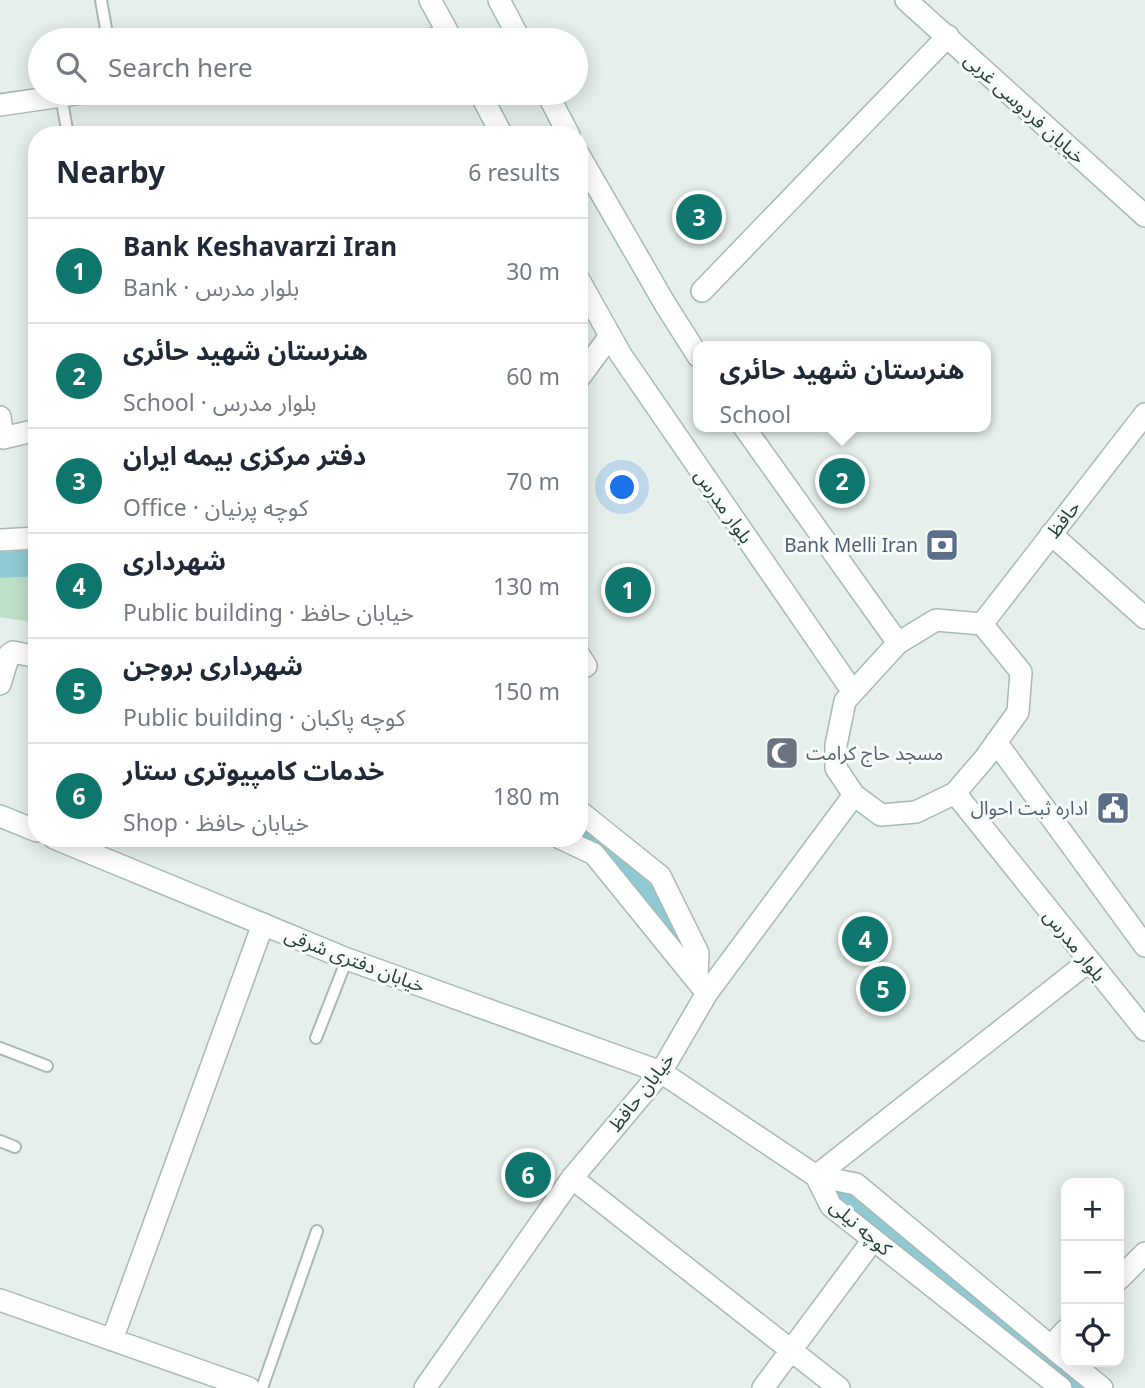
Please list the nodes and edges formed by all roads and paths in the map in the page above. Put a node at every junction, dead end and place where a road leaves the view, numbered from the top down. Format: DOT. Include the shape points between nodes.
graph roads {
  1 [pos="101,0"];
  2 [pos="430,0"];
  3 [pos="499,0"];
  4 [pos="906,0"];
  5 [pos="106,28"];
  6 [pos="445,28"];
  7 [pos="514,28"];
  8 [pos="948,36"];
  9 [pos="28,101"];
  10 [pos="0,105"];
  11 [pos="70,105"];
  12 [pos="486,105"];
  13 [pos="553,105"];
  14 [pos="69,126"];
  15 [pos="497,126"];
  16 [pos="564,126"];
  17 [pos="588,171"];
  18 [pos="1145,216"];
  19 [pos="702,290"];
  20 [pos="588,296"];
  21 [pos="610,336"];
  22 [pos="693,348"];
  23 [pos="588,366"];
  24 [pos="1145,414"];
  25 [pos="0,417"];
  26 [pos="28,432"];
  27 [pos="748,432"];
  28 [pos="1051,534"];
  29 [pos="28,538"];
  30 [pos="0,540"];
  31 [pos="1145,618"];
  32 [pos="982,624"];
  33 [pos="898,643"];
  34 [pos="6,651"];
  35 [pos="28,655"];
  36 [pos="0,684"];
  37 [pos="853,692"];
  38 [pos="996,742"];
  39 [pos="954,793"];
  40 [pos="854,795"];
  41 [pos="0,816"];
  42 [pos="588,818"];
  43 [pos="28,827"];
  44 [pos="76,847"];
  45 [pos="579,847"];
  46 [pos="263,924"];
  47 [pos="1145,946"];
  48 [pos="347,959"];
  49 [pos="1088,962"];
  50 [pos="702,986"];
  51 [pos="1145,1030"];
  52 [pos="316,1038"];
  53 [pos="0,1048"];
  54 [pos="47,1066"];
  55 [pos="661,1072"];
  56 [pos="0,1141"];
  57 [pos="15,1147"];
  58 [pos="816,1176"];
  59 [pos="572,1178"];
  60 [pos="317,1231"];
  61 [pos="873,1240"];
  62 [pos="1145,1253"];
  63 [pos="1124,1274"];
  64 [pos="0,1300"];
  65 [pos="112,1340"];
  66 [pos="791,1350"];
  67 [pos="1061,1354"];
  68 [pos="1077,1367"];
  69 [pos="249,1388"];
  70 [pos="262,1388"];
  71 [pos="425,1388"];
  72 [pos="763,1388"];
  73 [pos="839,1388"];
  74 [pos="1062,1388"];
  75 [pos="1102,1388"];
  1 -- 5 [label="lane"];
  2 -- 6 [label="street"];
  3 -- 7 [label="street"];
  4 -- 8 [label="street, خیابان فردوسی غربی"];
  8 -- 18 [label="street, خیابان فردوسی غربی"];
  8 -- 19 [label="street"];
  9 -- 10 [label="street"];
  11 -- 14 [label="lane"];
  12 -- 15 [label="street"];
  13 -- 16 [label="street"];
  17 -- 22 [label="street"];
  20 -- 21 [label="street, بلوار مدرس"];
  21 -- 23 [label="street"];
  21 -- 37 [label="street, بلوار مدرس"];
  24 -- 28 [label="street, حافظ"];
  25 -- 26 [label="street" via="4,438"];
  27 -- 33 [label="street"];
  28 -- 31 [label="street"];
  28 -- 32 [label="street, حافظ"];
  29 -- 30 [label="street"];
  32 -- 33 [label="street" via="936,620"];
  32 -- 38 [label="street" via="1021,672 1018,712"];
  33 -- 37 [label="street"];
  34 -- 35 [label="street"];
  34 -- 36 [label="street" via="9,655"];
  37 -- 40 [label="street" via="845,701 836,768"];
  38 -- 39 [label="street"];
  38 -- 47 [label="street"];
  39 -- 40 [label="street" via="916,812 881,815"];
  39 -- 49 [label="street, بلوار مدرس"];
  40 -- 50 [label="street, خیابان حافظ"];
  41 -- 43 [label="street"];
  42 -- 50 [label="street" via="660,876 698,953"];
  44 -- 46 [label="street, خیابان دفتری شرقی"];
  45 -- 50 [label="street" via="594,854"];
  46 -- 48 [label="street, خیابان دفتری شرقی"];
  46 -- 65 [label="street"];
  48 -- 52 [label="lane"];
  48 -- 55 [label="street, خیابان دفتری شرقی"];
  49 -- 51 [label="street, بلوار مدرس"];
  49 -- 58 [label="street"];
  50 -- 55 [label="street, خیابان حافظ"];
  53 -- 54 [label="lane"];
  55 -- 58 [label="street, کوچه نیلی"];
  55 -- 59 [label="street, خیابان حافظ"];
  56 -- 57 [label="lane"];
  58 -- 61 [label="street, کوچه نیلی" via="831,1206"];
  58 -- 67 [label="street" via="856,1184"];
  59 -- 66 [label="street"];
  59 -- 71 [label="street, خیابان حافظ"];
  60 -- 70 [label="lane"];
  61 -- 66 [label="street"];
  61 -- 74 [label="street, کوچه نیلی"];
  62 -- 63 [label="street"];
  64 -- 65 [label="street"];
  65 -- 69 [label="street"];
  66 -- 72 [label="street"];
  66 -- 73 [label="street"];
  68 -- 75 [label="street"];
}
